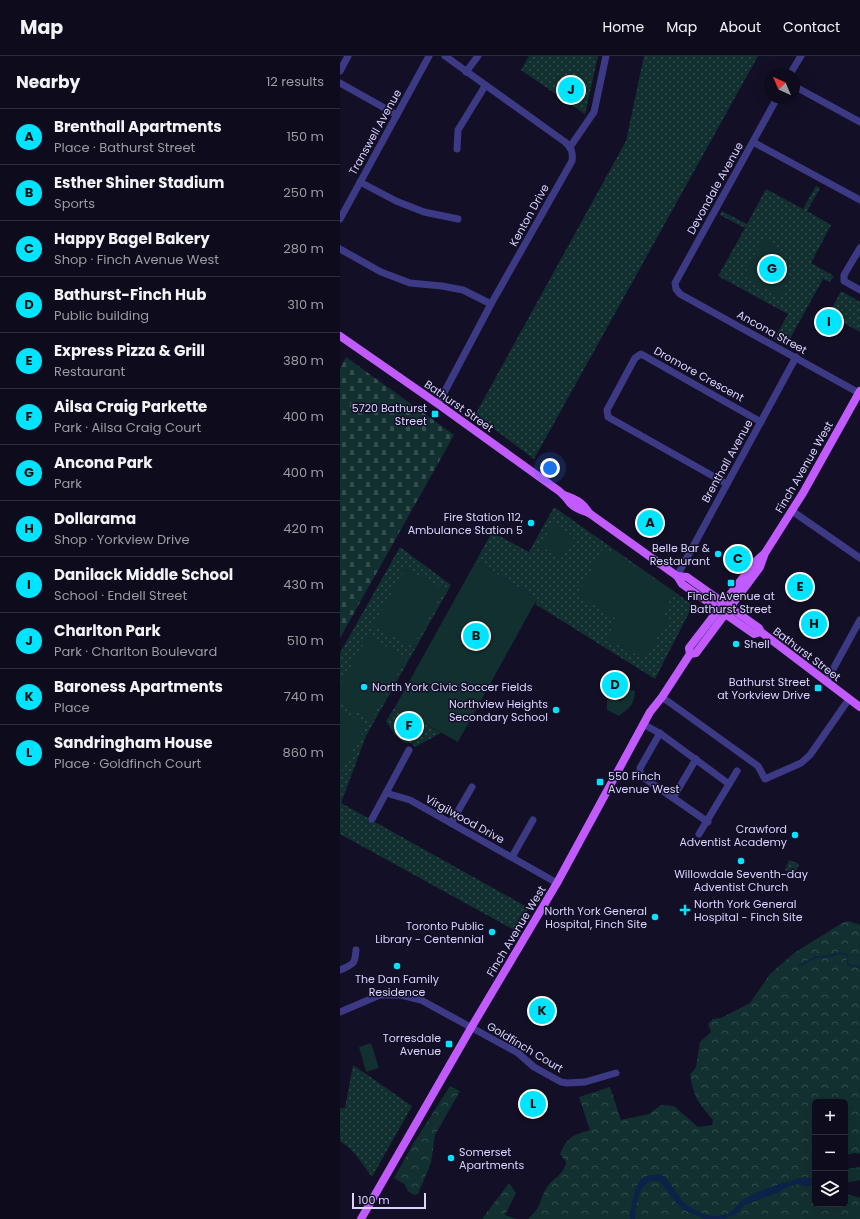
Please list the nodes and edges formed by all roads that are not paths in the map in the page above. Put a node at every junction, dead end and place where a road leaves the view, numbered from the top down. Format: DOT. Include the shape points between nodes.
graph roads {
  1 [pos="348,56"];
  2 [pos="429,56"];
  3 [pos="444,56"];
  4 [pos="478,56"];
  5 [pos="606,56"];
  6 [pos="801,56"];
  7 [pos="794,68"];
  8 [pos="340,71"];
  9 [pos="466,72"];
  10 [pos="340,83"];
  11 [pos="485,86"];
  12 [pos="800,89"];
  13 [pos="774,104"];
  14 [pos="397,114"];
  15 [pos="860,122"];
  16 [pos="753,142"];
  17 [pos="570,147"];
  18 [pos="457,149"];
  19 [pos="360,182"];
  20 [pos="860,200"];
  21 [pos="340,219"];
  22 [pos="458,219"];
  23 [pos="860,248"];
  24 [pos="340,249"];
  25 [pos="676,289"];
  26 [pos="860,290"];
  27 [pos="491,304"];
  28 [pos="340,336"];
  29 [pos="796,358"];
  30 [pos="859,392"];
  31 [pos="438,404"];
  32 [pos="761,422"];
  33 [pos="727,484"];
  34 [pos="792,511"];
  35 [pos="860,558"];
  36 [pos="676,576"];
  37 [pos="727,605"];
  38 [pos="722,612"];
  39 [pos="860,620"];
  40 [pos="760,632"];
  41 [pos="826,682"];
  42 [pos="662,697"];
  43 [pos="849,699"];
  44 [pos="860,707"];
  45 [pos="643,724"];
  46 [pos="660,733"];
  47 [pos="409,750"];
  48 [pos="696,759"];
  49 [pos="737,771"];
  50 [pos="729,784"];
  51 [pos="472,787"];
  52 [pos="386,792"];
  53 [pos="673,798"];
  54 [pos="372,819"];
  55 [pos="533,820"];
  56 [pos="708,822"];
  57 [pos="451,824"];
  58 [pos="699,834"];
  59 [pos="512,858"];
  60 [pos="557,883"];
  61 [pos="356,950"];
  62 [pos="340,970"];
  63 [pos="340,1012"];
  64 [pos="471,1028"];
  65 [pos="616,1073"];
  66 [pos="361,1219"];
  1 -- 8 [label="street"];
  2 -- 14 [label="street, Transwell Avenue"];
  3 -- 9 [label="street"];
  4 -- 9 [label="street"];
  5 -- 17 [label="street" via="594,112"];
  6 -- 7 [label="street"];
  9 -- 11 [label="street"];
  10 -- 14 [label="street"];
  11 -- 17 [label="street"];
  11 -- 18 [label="street" via="458,130"];
  12 -- 15 [label="street"];
  13 -- 16 [label="street, Devondale Avenue"];
  14 -- 19 [label="street, Transwell Avenue"];
  16 -- 20 [label="street"];
  16 -- 25 [label="street, Devondale Avenue" via="675,283"];
  17 -- 27 [label="street, Kenton Drive" via="572,161"];
  19 -- 21 [label="street, Transwell Avenue"];
  19 -- 22 [label="street" via="424,212"];
  23 -- 26 [label="street" via="844,275 844,281"];
  24 -- 27 [label="street" via="381,272 410,283 463,290"];
  25 -- 29 [label="street, Ancona Street" via="680,294"];
  27 -- 31 [label="street, Kenton Drive"];
  28 -- 31 [label="main road, Bathurst Street"];
  29 -- 30 [label="street, Ancona Street"];
  29 -- 32 [label="street, Brenthall Avenue"];
  30 -- 34 [label="main road, Finch Avenue West"];
  31 -- 36 [label="main road, Bathurst Street" via="564,495 571,504 589,513"];
  32 -- 33 [label="street, Brenthall Avenue"];
  32 -- 33 [label="street, Dromore Crescent" via="641,354 635,358 607,410 608,417"];
  33 -- 36 [label="street, Brenthall Avenue"];
  34 -- 35 [label="street"];
  34 -- 37 [label="main road, Finch Avenue West" via="765,554 760,567"];
  36 -- 37 [label="main road, Bathurst Street" via="687,577"];
  36 -- 38 [label="main road, Bathurst Street" via="682,584"];
  37 -- 38 [label="main road, Finch Avenue West"];
  37 -- 40 [label="main road, Bathurst Street" via="759,628"];
  38 -- 40 [label="main road, Bathurst Street" via="754,634"];
  38 -- 42 [label="main road, Finch Avenue West" via="696,653 690,654"];
  39 -- 41 [label="street"];
  40 -- 41 [label="main road, Bathurst Street"];
  41 -- 43 [label="main road, Bathurst Street"];
  42 -- 43 [label="street" via="758,766 765,779 799,764 810,755"];
  42 -- 45 [label="main road, Finch Avenue West"];
  43 -- 44 [label="main road, Bathurst Street"];
  45 -- 46 [label="street"];
  45 -- 60 [label="main road, Finch Avenue West"];
  46 -- 48 [label="street"];
  46 -- 53 [label="street" via="639,772"];
  47 -- 52 [label="street"];
  48 -- 50 [label="street"];
  48 -- 53 [label="street"];
  49 -- 50 [label="street"];
  50 -- 56 [label="street"];
  51 -- 57 [label="street"];
  52 -- 54 [label="street"];
  52 -- 57 [label="street, Virgilwood Drive" via="410,800"];
  53 -- 56 [label="street"];
  55 -- 59 [label="street"];
  56 -- 58 [label="street"];
  57 -- 59 [label="street, Virgilwood Drive"];
  59 -- 60 [label="street, Virgilwood Drive"];
  60 -- 64 [label="main road, Finch Avenue West"];
  61 -- 62 [label="street" via="352,965"];
  63 -- 64 [label="street" via="380,995 401,995 422,1000"];
  64 -- 65 [label="street, Goldfinch Court" via="567,1084"];
  64 -- 66 [label="main road, Finch Avenue West"];
}
